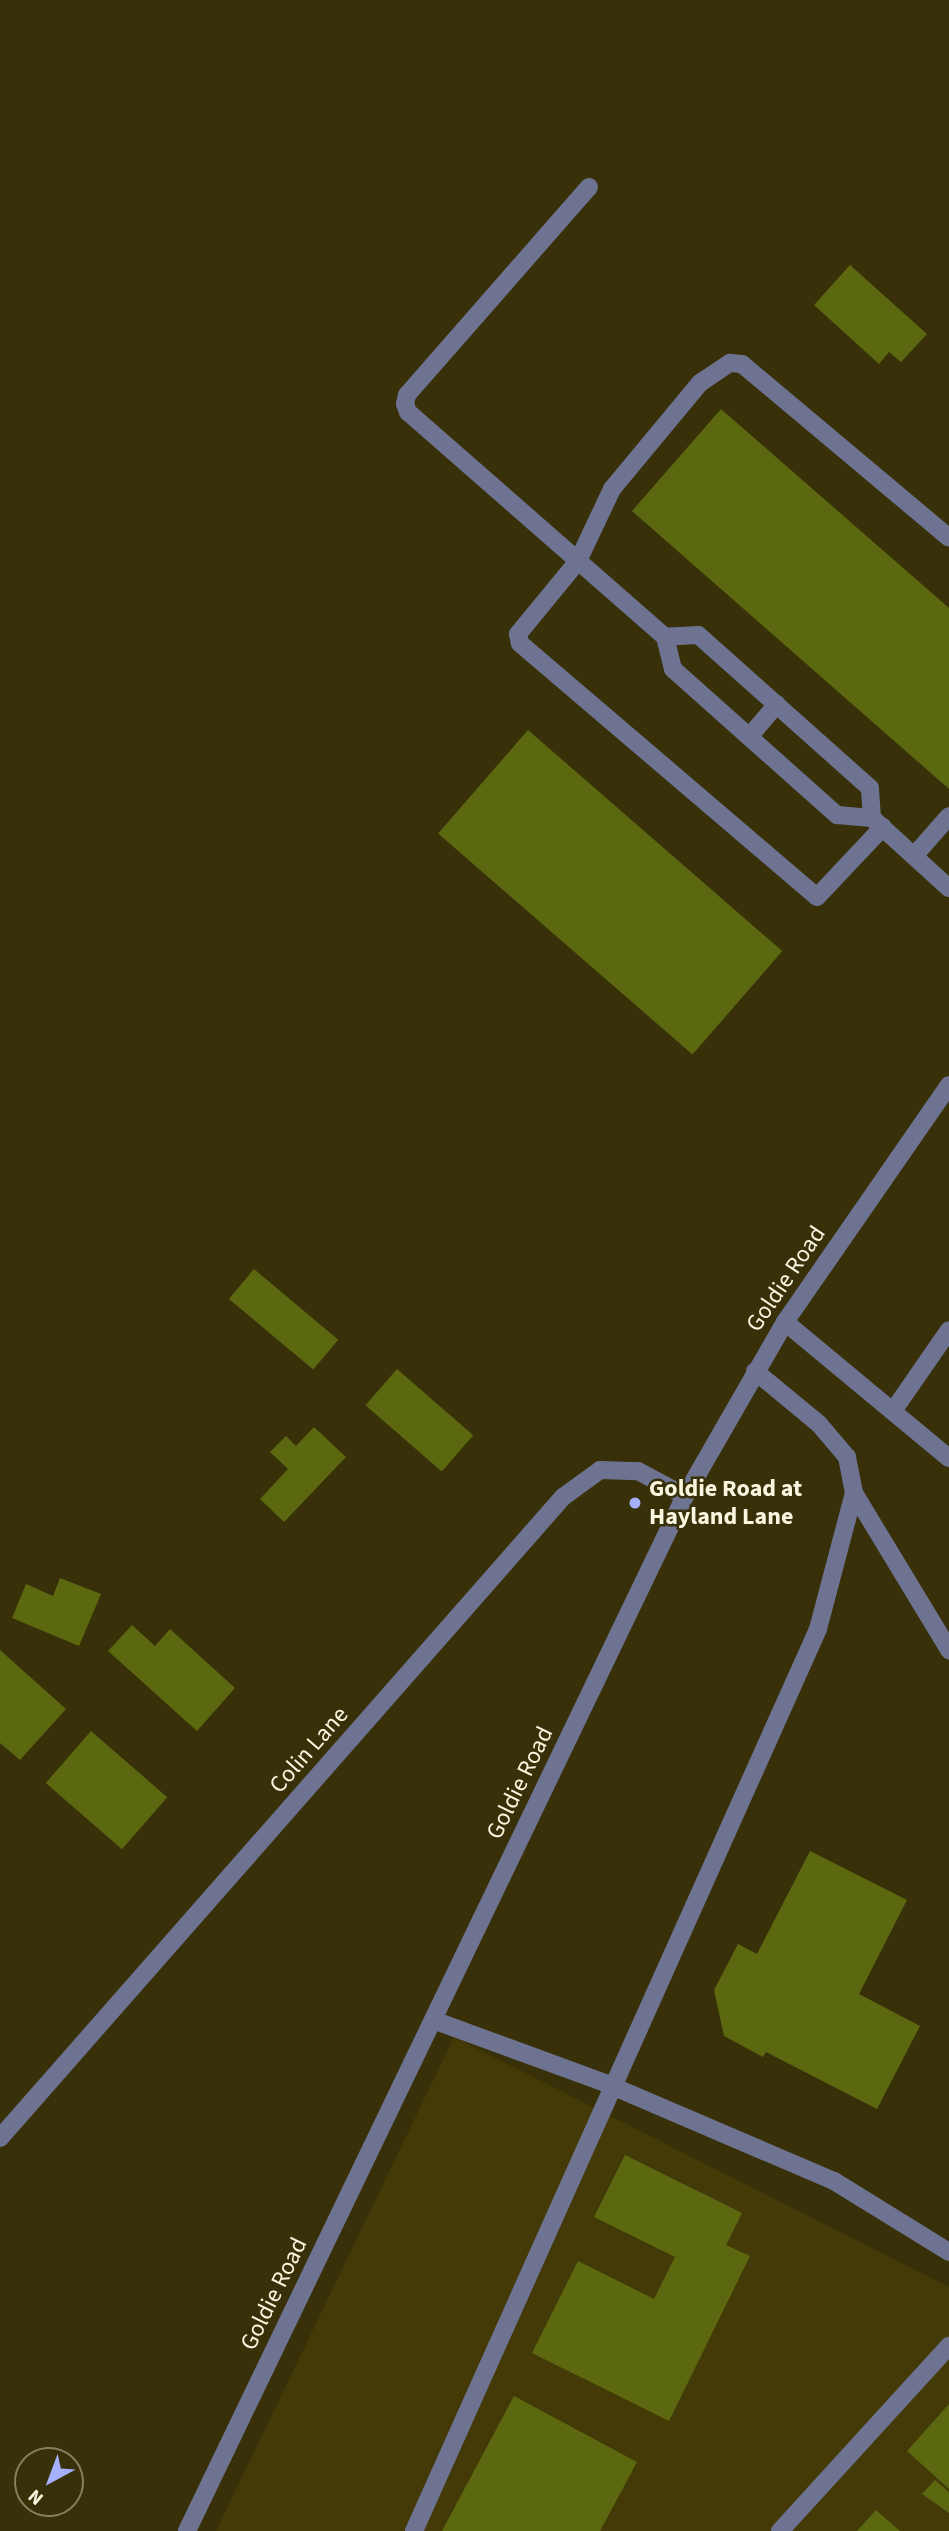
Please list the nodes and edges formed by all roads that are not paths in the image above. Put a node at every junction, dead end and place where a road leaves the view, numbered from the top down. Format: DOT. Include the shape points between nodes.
graph roads {
  1 [pos="589,187"];
  2 [pos="949,538"];
  3 [pos="578,561"];
  4 [pos="665,637"];
  5 [pos="777,704"];
  6 [pos="749,737"];
  7 [pos="949,816"];
  8 [pos="878,823"];
  9 [pos="914,856"];
  10 [pos="949,888"];
  11 [pos="949,1085"];
  12 [pos="785,1322"];
  13 [pos="949,1330"];
  14 [pos="755,1371"];
  15 [pos="892,1411"];
  16 [pos="949,1458"];
  17 [pos="854,1493"];
  18 [pos="685,1496"];
  19 [pos="949,1650"];
  20 [pos="433,2020"];
  21 [pos="612,2087"];
  22 [pos="0,2138"];
  23 [pos="949,2252"];
  24 [pos="949,2346"];
  25 [pos="187,2531"];
  26 [pos="414,2531"];
  27 [pos="780,2531"];
  1 -- 3 [label="street" via="407,395 405,404 408,412"];
  2 -- 3 [label="street" via="742,364 730,363 700,383 612,489"];
  3 -- 4 [label="street"];
  3 -- 8 [label="street" via="518,634 520,643 817,897 824,895"];
  4 -- 5 [label="street" via="698,635"];
  4 -- 6 [label="street" via="673,669"];
  5 -- 6 [label="street"];
  5 -- 8 [label="street" via="870,788"];
  6 -- 8 [label="street" via="838,816"];
  7 -- 9 [label="street"];
  8 -- 9 [label="street"];
  9 -- 10 [label="street"];
  11 -- 12 [label="street, Goldie Road"];
  12 -- 14 [label="street, Goldie Road"];
  12 -- 15 [label="street"];
  13 -- 15 [label="street"];
  14 -- 17 [label="street" via="819,1424 847,1457"];
  14 -- 18 [label="street, Goldie Road"];
  15 -- 16 [label="street"];
  17 -- 19 [label="street"];
  17 -- 21 [label="street" via="818,1629"];
  18 -- 20 [label="street, Goldie Road"];
  18 -- 22 [label="street, Colin Lane" via="638,1471 600,1470 563,1497"];
  20 -- 21 [label="street"];
  20 -- 25 [label="street, Goldie Road"];
  21 -- 23 [label="street" via="834,2181"];
  21 -- 26 [label="street"];
  24 -- 27 [label="street"];
}
